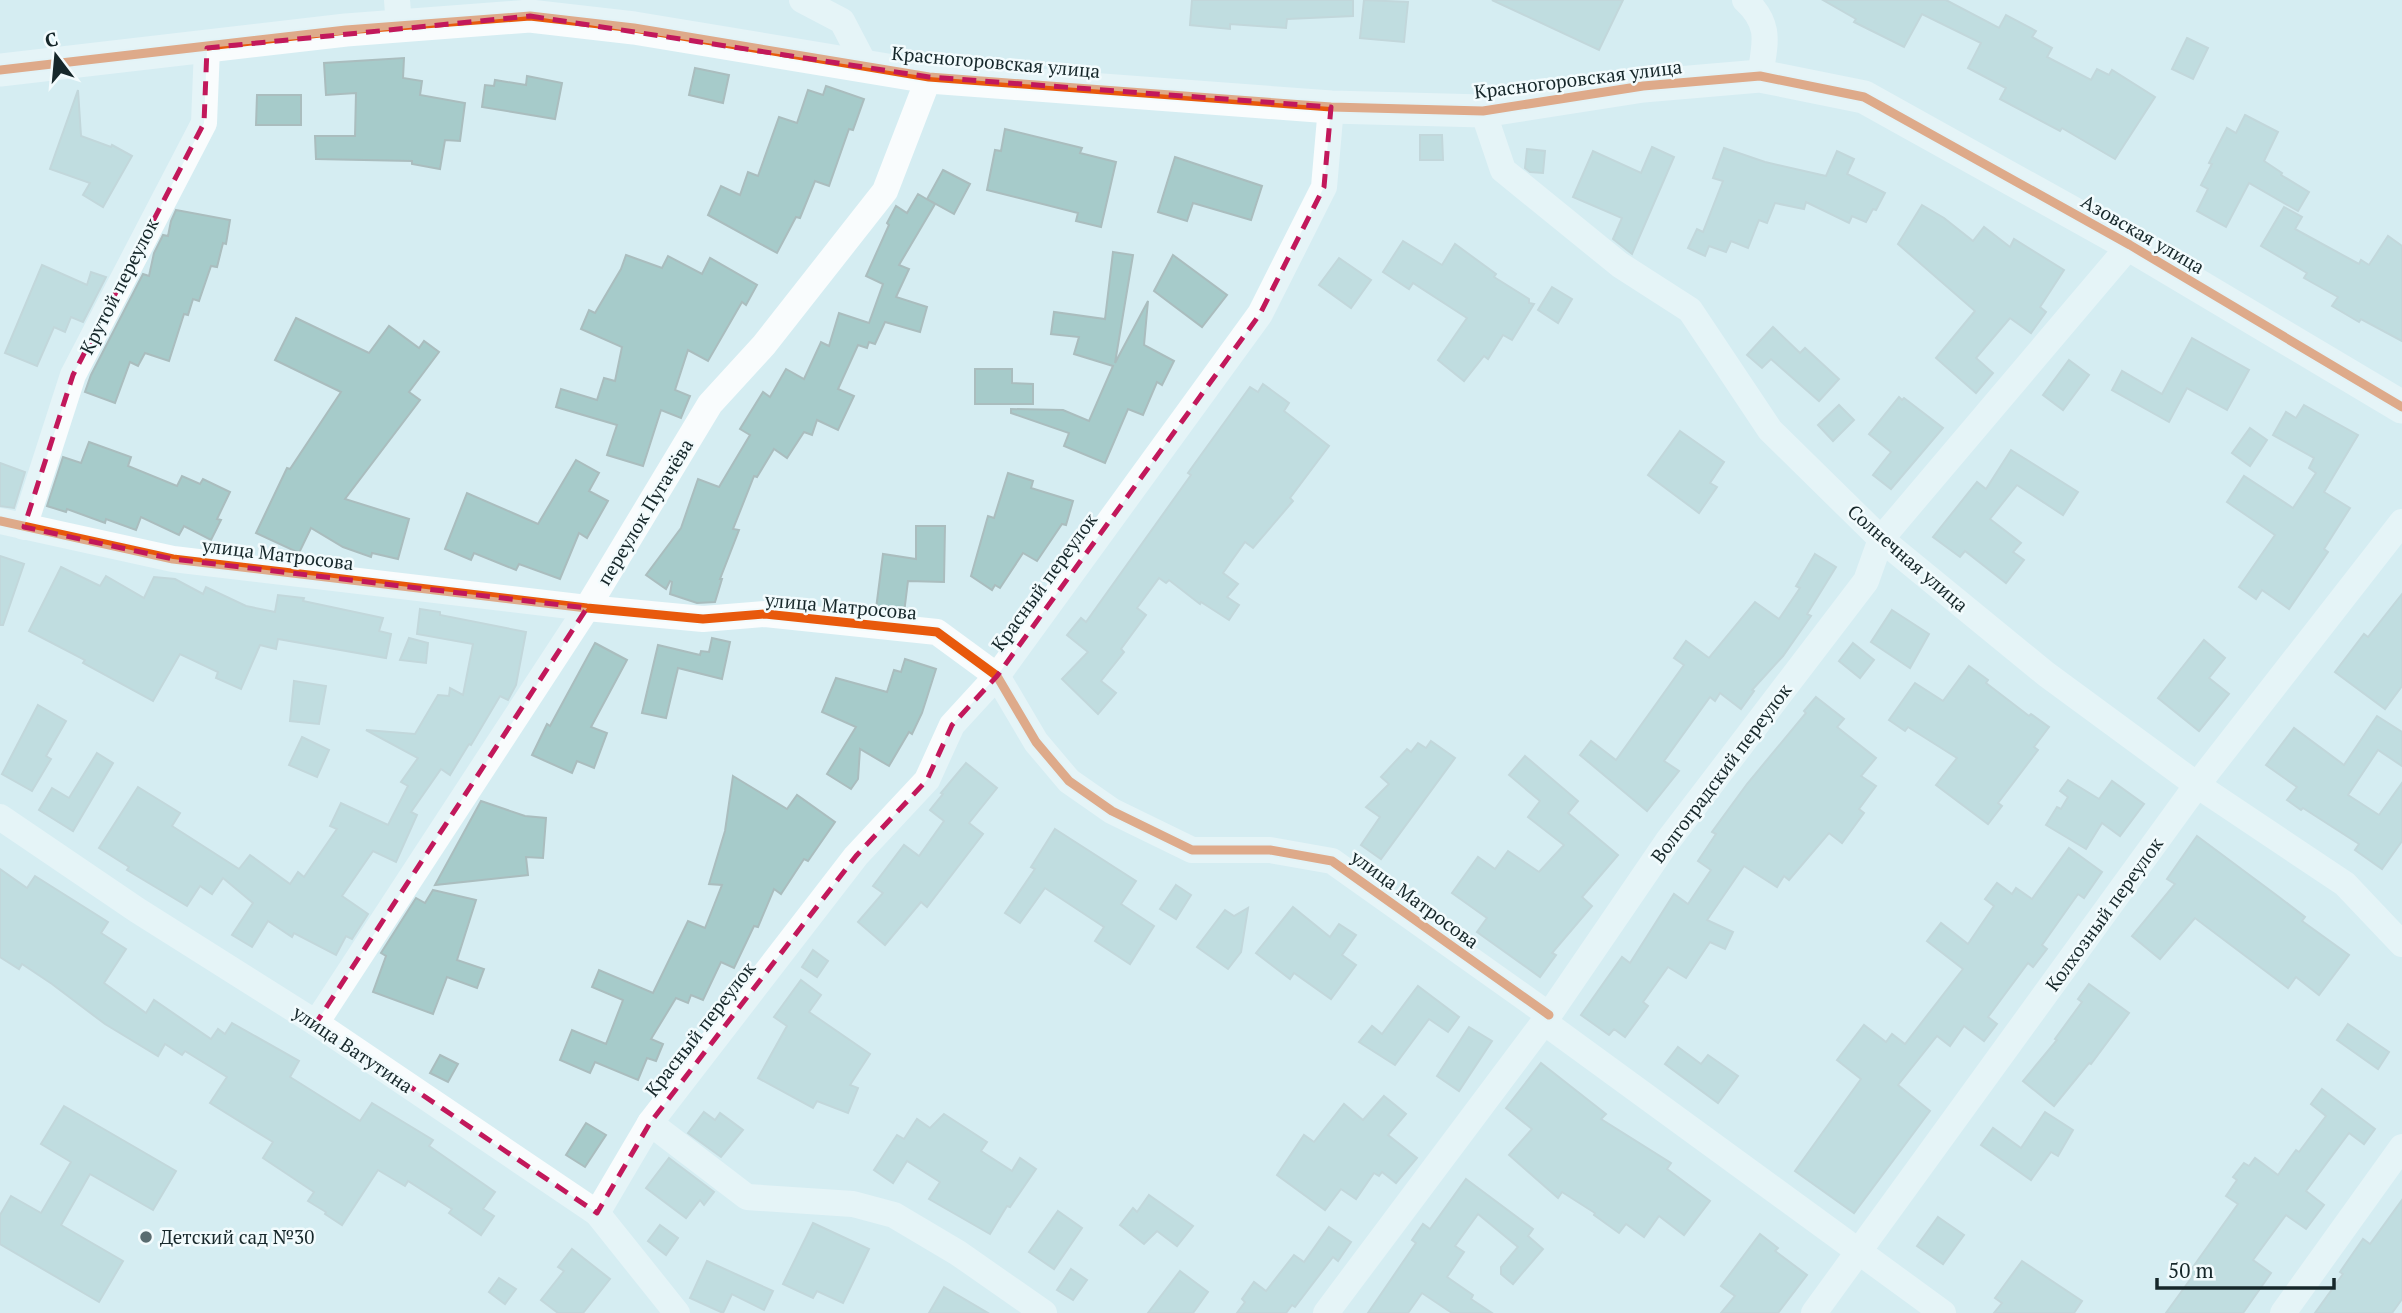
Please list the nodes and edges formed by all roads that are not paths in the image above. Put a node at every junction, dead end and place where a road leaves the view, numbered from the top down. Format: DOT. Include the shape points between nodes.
graph roads {
  1 [pos="802,0"];
  2 [pos="1745,0"];
  3 [pos="398,13"];
  4 [pos="207,48"];
  5 [pos="866,67"];
  6 [pos="0,70"];
  7 [pos="1760,76"];
  8 [pos="929,78"];
  9 [pos="1864,97"];
  10 [pos="1331,107"];
  11 [pos="1483,111"];
  12 [pos="2130,245"];
  13 [pos="2402,407"];
  14 [pos="2402,522"];
  15 [pos="12,524"];
  16 [pos="1881,540"];
  17 [pos="587,608"];
  18 [pos="997,676"];
  19 [pos="2197,785"];
  20 [pos="0,817"];
  21 [pos="2402,944"];
  22 [pos="1546,1019"];
  23 [pos="316,1023"];
  24 [pos="650,1123"];
  25 [pos="2402,1147"];
  26 [pos="597,1213"];
  27 [pos="1859,1254"];
  28 [pos="677,1313"];
  29 [pos="1044,1313"];
  30 [pos="1326,1313"];
  31 [pos="1814,1313"];
  32 [pos="1942,1313"];
  33 [pos="2283,1313"];
  1 -- 5 [label="street, Красногоровская улица" via="842,21"];
  2 -- 7 [label="street" via="1766,33"];
  3 -- 4 [label="street, Красногоровская улица" via="346,30"];
  3 -- 5 [label="street, Красногоровская улица" via="530,16 634,28"];
  4 -- 6 [label="street, Красногоровская улица"];
  4 -- 15 [label="street, Крутой переулок" via="204,123 73,375"];
  5 -- 8 [label="street, Красногоровская улица"];
  7 -- 9 [label="street, Красногоровская улица"];
  7 -- 11 [label="street, Красногоровская улица" via="1643,86"];
  8 -- 10 [label="street, Красногоровская улица"];
  8 -- 17 [label="street, переулок Пугачёва" via="885,191 764,345 710,404"];
  9 -- 12 [label="street, Азовская улица"];
  10 -- 11 [label="street, Красногоровская улица"];
  10 -- 18 [label="street, Красный переулок" via="1324,187 1260,314"];
  11 -- 16 [label="street, Солнечная улица" via="1503,170 1620,265 1690,310 1770,430"];
  12 -- 13 [label="street, Азовская улица"];
  12 -- 16 [label="street, Волгоградский переулок"];
  14 -- 19 [label="street, Колхозный переулок"];
  15 -- 17 [label="street, улица Матросова" via="173,559"];
  16 -- 19 [label="street, Солнечная улица" via="2046,674"];
  16 -- 22 [label="street, Волгоградский переулок" via="1866,581 1667,842"];
  17 -- 18 [label="street, улица Матросова" via="703,620 765,614 937,632"];
  17 -- 23 [label="street, переулок Пугачёва"];
  18 -- 22 [label="street, улица Матросова" via="1036,741 1069,781 1112,811 1192,850 1270,850 1332,861"];
  18 -- 24 [label="street, Красный переулок" via="952,725 927,780 856,856"];
  19 -- 21 [label="street, Солнечная улица" via="2346,884"];
  19 -- 27 [label="street, Колхозный переулок"];
  20 -- 23 [label="street, улица Ватутина"];
  22 -- 27 [label="street, улица Матросова"];
  22 -- 30 [label="street, Волгоградский переулок"];
  23 -- 26 [label="street, улица Ватутина"];
  24 -- 26 [label="street, Красный переулок"];
  24 -- 29 [label="street" via="747,1197 853,1204 894,1215"];
  25 -- 33 [label="street"];
  26 -- 28 [label="street, улица Ватутина"];
  27 -- 31 [label="street, Колхозный переулок"];
  27 -- 32 [label="street, улица Матросова"];
}
